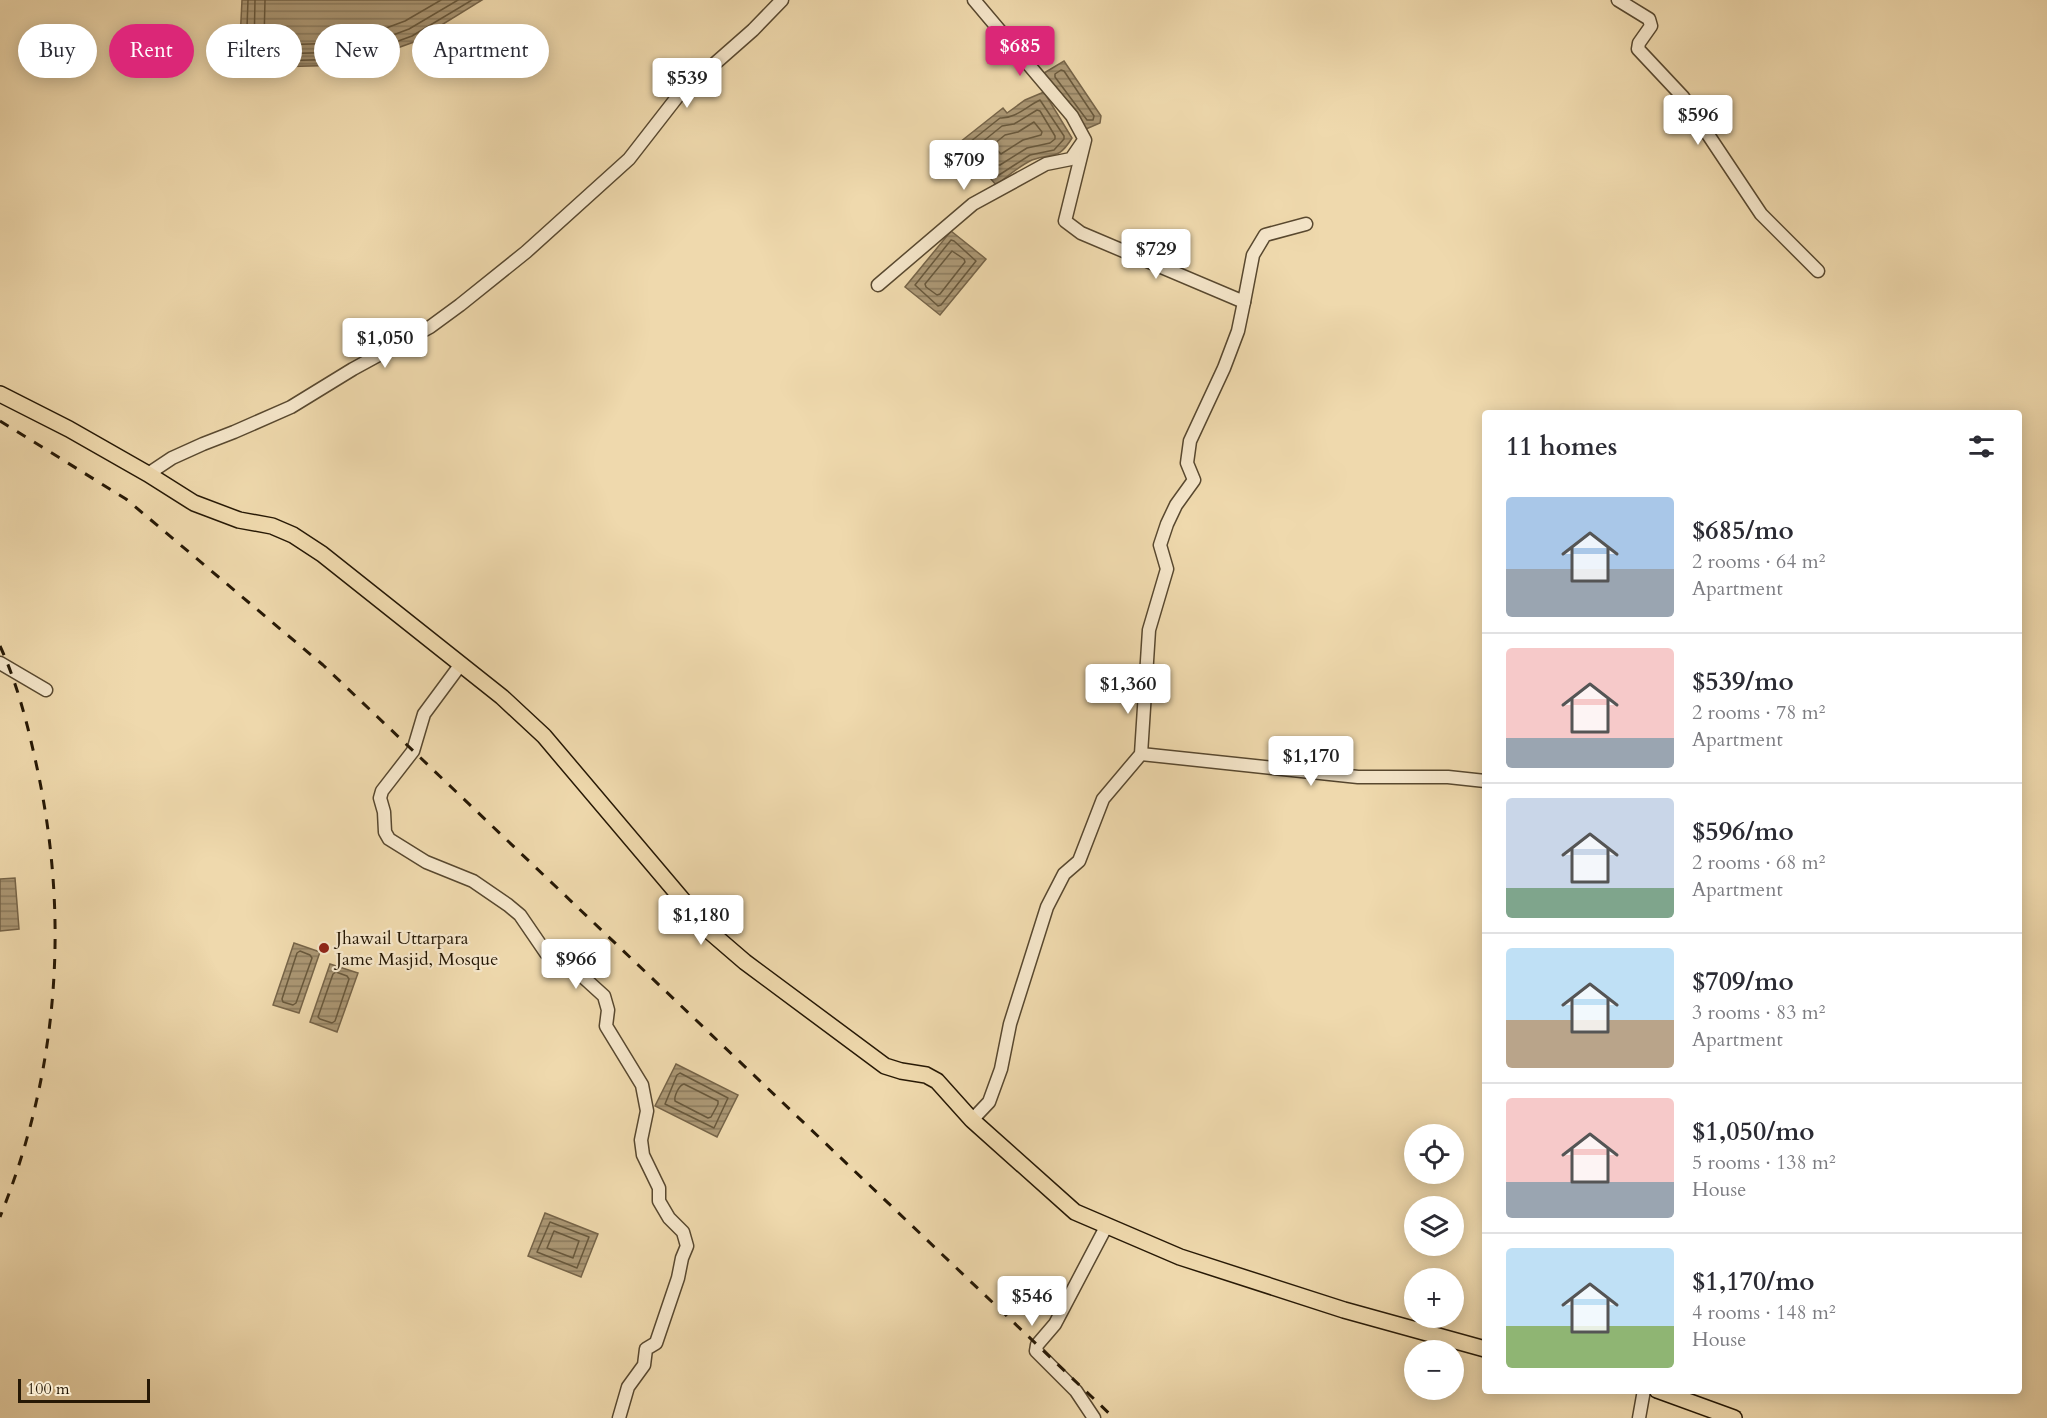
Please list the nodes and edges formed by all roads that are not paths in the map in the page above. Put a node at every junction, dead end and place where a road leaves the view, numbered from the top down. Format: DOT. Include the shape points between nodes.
graph roads {
  1 [pos="782,0"];
  2 [pos="974,0"];
  3 [pos="1618,0"];
  4 [pos="1085,140"];
  5 [pos="1306,224"];
  6 [pos="1818,272"];
  7 [pos="878,285"];
  8 [pos="1244,302"];
  9 [pos="0,394"];
  10 [pos="148,474"];
  11 [pos="0,663"];
  12 [pos="461,664"];
  13 [pos="46,690"];
  14 [pos="1141,754"];
  15 [pos="1482,781"];
  16 [pos="972,1120"];
  17 [pos="1107,1226"];
  18 [pos="1482,1348"];
  19 [pos="1643,1394"];
  20 [pos="1668,1394"];
  21 [pos="619,1418"];
  22 [pos="1094,1418"];
  23 [pos="1640,1418"];
  24 [pos="1734,1418"];
  1 -- 10 [label="street" via="678,96 629,159 526,252 460,305 430,327 291,407 172,458"];
  2 -- 4 [label="street" via="1072,116"];
  3 -- 6 [label="street" via="1650,19 1651,26 1638,48 1683,97 1761,214"];
  4 -- 7 [label="street" via="1071,159 1046,164 973,204"];
  4 -- 8 [label="street" via="1065,220 1081,233"];
  5 -- 8 [label="street" via="1265,235 1252,255"];
  8 -- 14 [label="street" via="1224,368 1190,441 1187,464 1194,480 1176,505 1160,545 1167,569 1149,630"];
  9 -- 10 [label="main road"];
  10 -- 12 [label="main road" via="216,513 293,535"];
  11 -- 13 [label="street"];
  12 -- 16 [label="main road" via="544,736 709,931 885,1066 937,1081"];
  12 -- 21 [label="street" via="424,714 413,751 382,791 385,832 389,839 426,862 473,881 517,911 546,953 571,966 604,996 608,1010 606,1026 642,1085 647,1111 640,1140 643,1155 659,1188 659,1202 683,1232 687,1246 656,1342 646,1349 644,1365 628,1387"];
  14 -- 15 [label="street" via="1358,777"];
  14 -- 16 [label="street" via="1103,799 1079,861 1064,874 1047,907 1010,1024 1001,1069 989,1102"];
  16 -- 17 [label="main road" via="1075,1212"];
  17 -- 18 [label="main road" via="1180,1257 1344,1310"];
  17 -- 22 [label="street" via="1036,1352 1076,1392"];
  19 -- 23 [label="street"];
  20 -- 24 [label="main road"];
}
